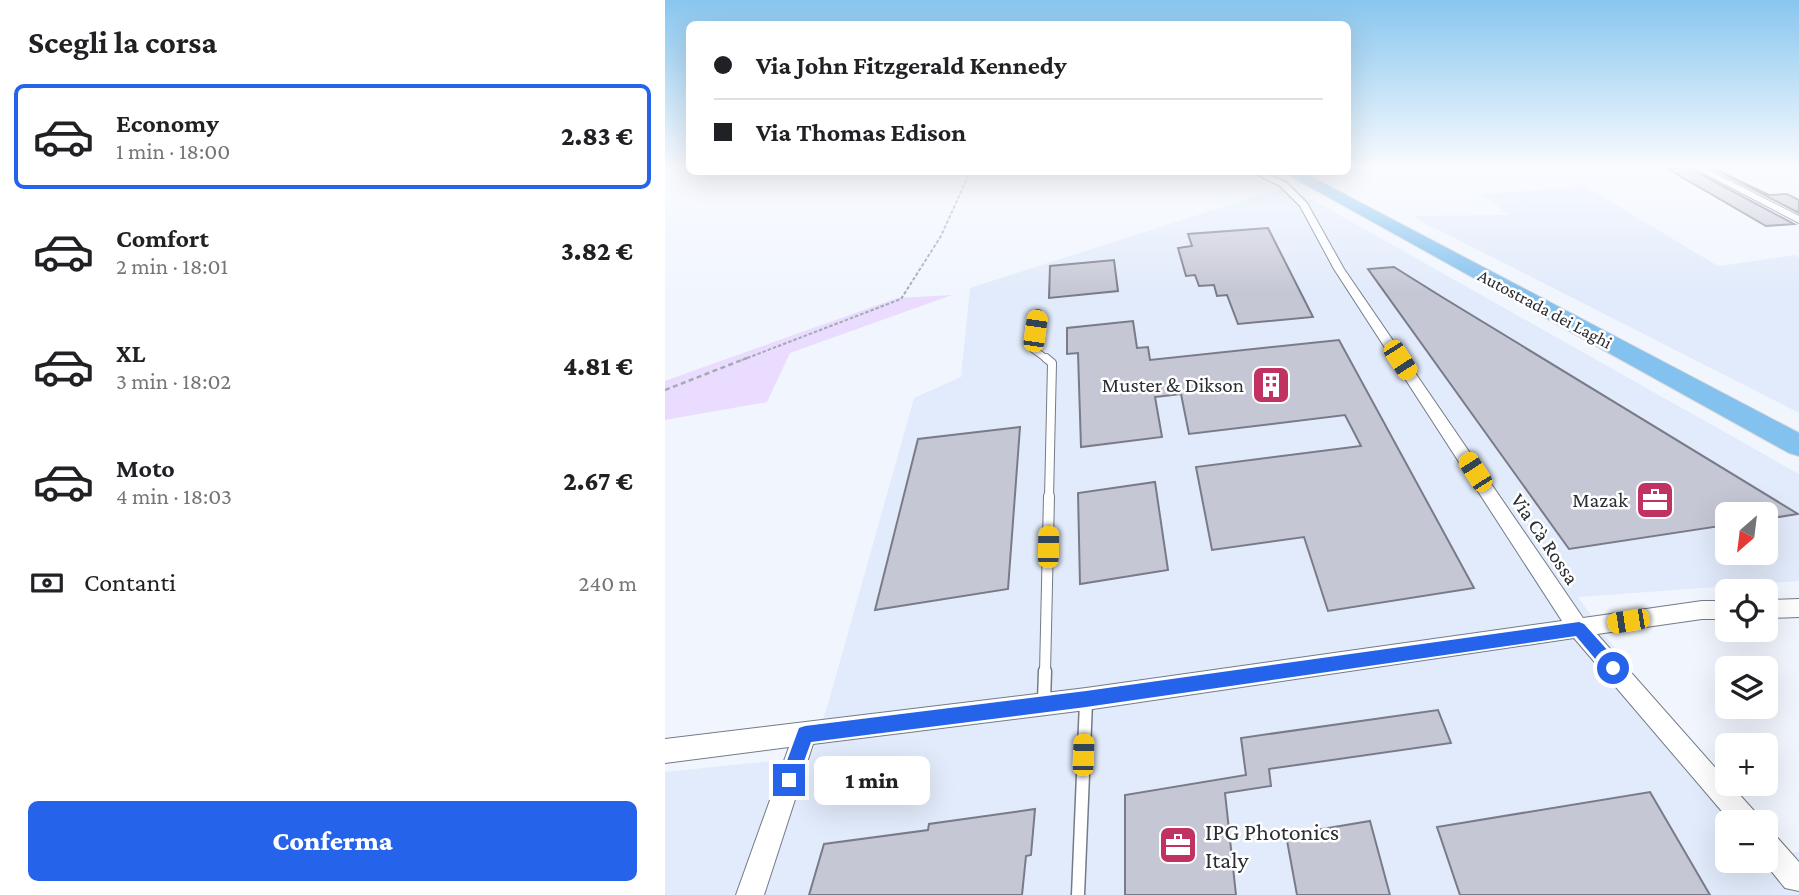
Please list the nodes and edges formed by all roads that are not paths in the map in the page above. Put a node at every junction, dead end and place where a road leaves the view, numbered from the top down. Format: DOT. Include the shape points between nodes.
graph roads {
  1 [pos="1306,208"];
  2 [pos="1357,208"];
  3 [pos="1379,208"];
  4 [pos="1775,208"];
  5 [pos="1799,220"];
  6 [pos="1038,313"];
  7 [pos="1799,427"];
  8 [pos="1799,446"];
  9 [pos="1799,608"];
  10 [pos="1778,609"];
  11 [pos="1715,610"];
  12 [pos="1579,629"];
  13 [pos="1086,699"];
  14 [pos="1044,704"];
  15 [pos="805,734"];
  16 [pos="665,751"];
  17 [pos="1737,810"];
  18 [pos="1778,858"];
  19 [pos="1799,877"];
  20 [pos="750,895"];
  21 [pos="1078,895"];
  1 -- 12 [label="street, Via Cà Rossa" via="1339,269"];
  2 -- 8 [label="highway, Autostrada dei Laghi"];
  3 -- 7 [label="highway, Autostrada dei Laghi"];
  4 -- 5 [label="street"];
  6 -- 14 [label="lane" via="1033,349 1052,363"];
  9 -- 10 [label="street"];
  11 -- 12 [label="street"];
  12 -- 13 [label="street"];
  12 -- 17 [label="street, Via Cà Rossa"];
  13 -- 14 [label="street"];
  13 -- 21 [label="lane"];
  14 -- 15 [label="street"];
  15 -- 16 [label="street"];
  15 -- 20 [label="street"];
  18 -- 19 [label="street"];
}
